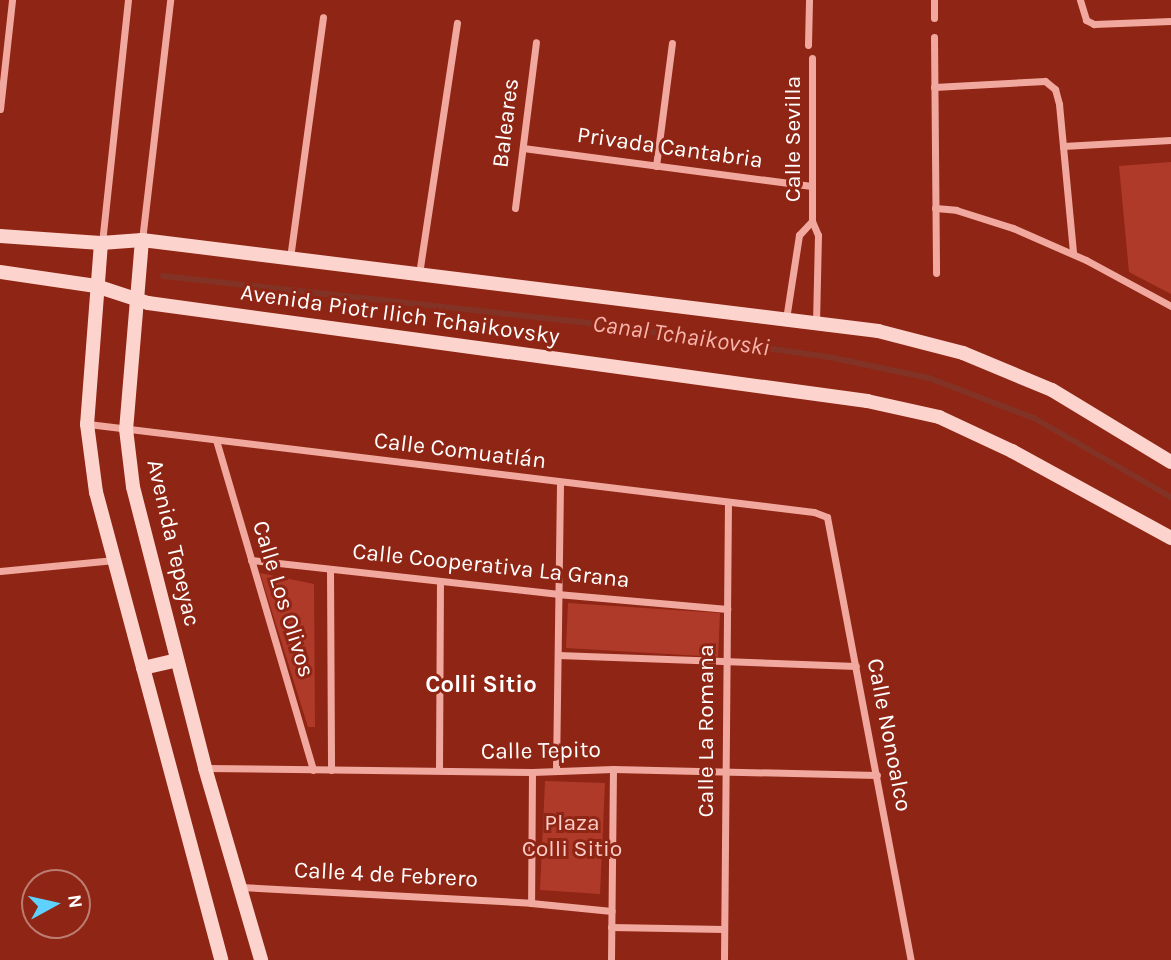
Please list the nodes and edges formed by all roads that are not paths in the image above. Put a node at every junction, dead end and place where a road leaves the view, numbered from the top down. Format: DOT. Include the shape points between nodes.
graph roads {
  1 [pos="12,0"];
  2 [pos="128,0"];
  3 [pos="170,0"];
  4 [pos="809,0"];
  5 [pos="934,0"];
  6 [pos="1080,0"];
  7 [pos="323,17"];
  8 [pos="934,18"];
  9 [pos="1171,21"];
  10 [pos="457,23"];
  11 [pos="934,37"];
  12 [pos="536,42"];
  13 [pos="672,43"];
  14 [pos="808,45"];
  15 [pos="812,58"];
  16 [pos="934,87"];
  17 [pos="0,109"];
  18 [pos="1171,140"];
  19 [pos="1063,146"];
  20 [pos="523,148"];
  21 [pos="656,166"];
  22 [pos="812,186"];
  23 [pos="515,208"];
  24 [pos="935,208"];
  25 [pos="812,221"];
  26 [pos="0,236"];
  27 [pos="142,240"];
  28 [pos="102,243"];
  29 [pos="1073,253"];
  30 [pos="290,258"];
  31 [pos="0,272"];
  32 [pos="936,273"];
  33 [pos="419,275"];
  34 [pos="96,286"];
  35 [pos="135,301"];
  36 [pos="1171,306"];
  37 [pos="786,319"];
  38 [pos="817,323"];
  39 [pos="87,424"];
  40 [pos="126,429"];
  41 [pos="216,440"];
  42 [pos="1171,462"];
  43 [pos="560,482"];
  44 [pos="728,502"];
  45 [pos="827,517"];
  46 [pos="1171,538"];
  47 [pos="251,559"];
  48 [pos="114,560"];
  49 [pos="330,569"];
  50 [pos="0,571"];
  51 [pos="440,582"];
  52 [pos="557,594"];
  53 [pos="727,609"];
  54 [pos="558,655"];
  55 [pos="177,660"];
  56 [pos="726,663"];
  57 [pos="856,666"];
  58 [pos="143,668"];
  59 [pos="205,768"];
  60 [pos="313,769"];
  61 [pos="613,769"];
  62 [pos="331,770"];
  63 [pos="439,771"];
  64 [pos="556,771"];
  65 [pos="532,772"];
  66 [pos="726,773"];
  67 [pos="877,775"];
  68 [pos="240,887"];
  69 [pos="531,903"];
  70 [pos="612,912"];
  71 [pos="611,927"];
  72 [pos="724,929"];
  73 [pos="221,960"];
  74 [pos="261,960"];
  75 [pos="611,960"];
  76 [pos="724,960"];
  77 [pos="911,960"];
  1 -- 17 [label="street"];
  2 -- 28 [label="street"];
  3 -- 27 [label="street, Avenida Tepeyac"];
  4 -- 14 [label="street, Calle Sevilla"];
  5 -- 8 [label="street"];
  6 -- 9 [label="street" via="1086,20 1094,24"];
  7 -- 30 [label="street"];
  10 -- 33 [label="street"];
  11 -- 16 [label="street"];
  12 -- 20 [label="street, Baleares"];
  13 -- 21 [label="street"];
  15 -- 22 [label="street, Calle Sevilla"];
  16 -- 19 [label="street" via="1045,81 1055,89"];
  16 -- 24 [label="street"];
  18 -- 19 [label="street"];
  19 -- 29 [label="street"];
  20 -- 21 [label="street, Privada Cantabria"];
  20 -- 23 [label="street, Baleares"];
  21 -- 22 [label="street, Privada Cantabria"];
  22 -- 25 [label="street, Calle Sevilla"];
  24 -- 29 [label="street" via="972,215"];
  24 -- 32 [label="street"];
  25 -- 37 [label="street, Calle Sevilla" via="799,235"];
  25 -- 38 [label="street, Calle Sevilla" via="818,236"];
  26 -- 28 [label="street, Avenida Piotr Ilich Tchaikovsky"];
  27 -- 28 [label="street, Avenida Piotr Ilich Tchaikovsky"];
  27 -- 30 [label="street, Avenida Piotr Ilich Tchaikovsky"];
  27 -- 35 [label="street, Avenida Tepeyac"];
  28 -- 34 [label="street"];
  29 -- 36 [label="street"];
  30 -- 33 [label="street, Avenida Piotr Ilich Tchaikovsky"];
  31 -- 34 [label="street, Avenida Piotr Ilich Tchaikovsky"];
  33 -- 37 [label="street, Avenida Piotr Ilich Tchaikovsky"];
  34 -- 35 [label="street, Avenida Piotr Ilich Tchaikovsky"];
  34 -- 39 [label="street"];
  35 -- 40 [label="street, Avenida Tepeyac"];
  35 -- 46 [label="street, Avenida Piotr Ilich Tchaikovsky" via="867,401 939,417 1012,451"];
  37 -- 38 [label="street, Avenida Piotr Ilich Tchaikovsky"];
  38 -- 42 [label="street, Avenida Piotr Ilich Tchaikovsky" via="878,331 963,354 1052,390"];
  39 -- 40 [label="street, Calle Comuatlán"];
  39 -- 48 [label="street" via="96,492"];
  40 -- 41 [label="street, Calle Comuatlán"];
  40 -- 55 [label="street, Avenida Tepeyac" via="133,487"];
  41 -- 43 [label="street, Calle Comuatlán"];
  41 -- 47 [label="street, Calle Los Olivos"];
  43 -- 44 [label="street, Calle Comuatlán"];
  43 -- 52 [label="street"];
  44 -- 45 [label="street, Calle Comuatlán"];
  44 -- 53 [label="street, Calle La Romana"];
  45 -- 57 [label="street, Calle Nonoalco"];
  47 -- 49 [label="street, Calle Cooperativa La Grana"];
  47 -- 60 [label="street, Calle Los Olivos"];
  48 -- 50 [label="street"];
  48 -- 58 [label="street"];
  49 -- 51 [label="street, Calle Cooperativa La Grana"];
  49 -- 62 [label="street"];
  51 -- 52 [label="street, Calle Cooperativa La Grana"];
  51 -- 63 [label="street"];
  52 -- 53 [label="street, Calle Cooperativa La Grana"];
  52 -- 54 [label="street"];
  53 -- 56 [label="street, Calle La Romana"];
  54 -- 56 [label="street"];
  54 -- 64 [label="street"];
  55 -- 58 [label="street"];
  55 -- 59 [label="street, Avenida Tepeyac"];
  56 -- 57 [label="street"];
  56 -- 66 [label="street, Calle La Romana"];
  57 -- 67 [label="street, Calle Nonoalco"];
  58 -- 73 [label="street"];
  59 -- 60 [label="street, Calle Tepito"];
  59 -- 68 [label="street, Avenida Tepeyac"];
  60 -- 62 [label="street, Calle Tepito"];
  61 -- 64 [label="street, Calle Tepito"];
  61 -- 66 [label="street, Calle Tepito"];
  61 -- 70 [label="street"];
  62 -- 63 [label="street, Calle Tepito"];
  63 -- 65 [label="street, Calle Tepito"];
  64 -- 65 [label="street, Calle Tepito"];
  65 -- 69 [label="street"];
  66 -- 67 [label="street, Calle Tepito"];
  66 -- 72 [label="street, Calle La Romana"];
  67 -- 77 [label="street, Calle Nonoalco"];
  68 -- 69 [label="street, Calle 4 de Febrero"];
  68 -- 74 [label="street, Avenida Tepeyac"];
  69 -- 70 [label="street, Calle 4 de Febrero"];
  70 -- 71 [label="street"];
  71 -- 72 [label="street"];
  71 -- 75 [label="street"];
  72 -- 76 [label="street, Calle La Romana"];
}
